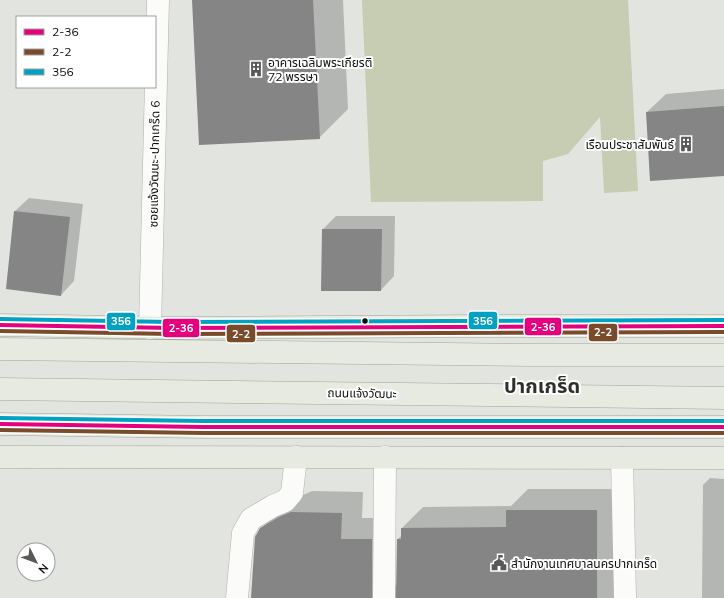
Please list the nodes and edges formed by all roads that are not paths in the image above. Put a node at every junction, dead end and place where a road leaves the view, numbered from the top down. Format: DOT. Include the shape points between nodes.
graph roads {
  1 [pos="158,0"];
  2 [pos="156,82"];
  3 [pos="156,88"];
  4 [pos="0,324"];
  5 [pos="724,326"];
  6 [pos="150,328"];
  7 [pos="0,349"];
  8 [pos="724,355"];
  9 [pos="0,389"];
  10 [pos="724,398"];
  11 [pos="0,424"];
  12 [pos="724,427"];
  13 [pos="0,456"];
  14 [pos="296,457"];
  15 [pos="385,457"];
  16 [pos="622,458"];
  17 [pos="724,458"];
  18 [pos="237,598"];
  19 [pos="384,598"];
  20 [pos="625,598"];
  1 -- 2 [label="street, ซอยแจ้งวัฒนะ-ปากเกร็ด 6"];
  3 -- 6 [label="street, ซอยแจ้งวัฒนะ-ปากเกร็ด 6"];
  4 -- 6 [label="main road"];
  5 -- 6 [label="main road"];
  7 -- 8 [label="main road"];
  9 -- 10 [label="main road, ถนนแจ้งวัฒนะ"];
  11 -- 12 [label="main road" via="203,427"];
  13 -- 14 [label="main road"];
  14 -- 15 [label="main road"];
  14 -- 18 [label="street" via="292,493 285,502 251,519 243,533"];
  15 -- 16 [label="main road"];
  15 -- 19 [label="street"];
  16 -- 17 [label="main road"];
  16 -- 20 [label="street"];
}
